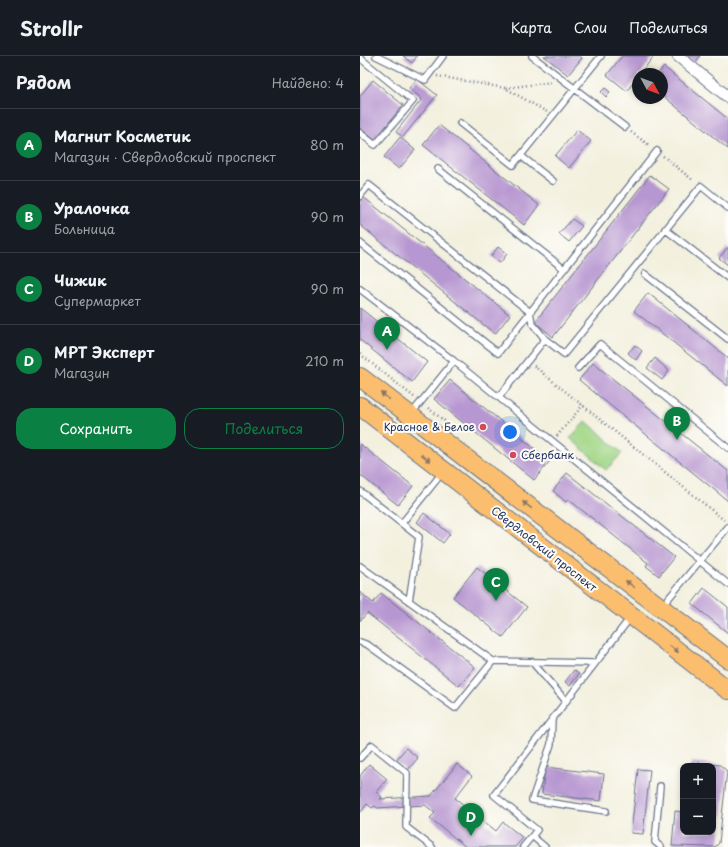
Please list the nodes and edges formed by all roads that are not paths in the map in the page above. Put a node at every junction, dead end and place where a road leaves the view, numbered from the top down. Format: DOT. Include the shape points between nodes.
graph roads {
  1 [pos="376,56"];
  2 [pos="443,56"];
  3 [pos="532,56"];
  4 [pos="601,56"];
  5 [pos="678,56"];
  6 [pos="360,58"];
  7 [pos="574,89"];
  8 [pos="728,97"];
  9 [pos="460,124"];
  10 [pos="625,127"];
  11 [pos="360,133"];
  12 [pos="657,151"];
  13 [pos="521,156"];
  14 [pos="438,169"];
  15 [pos="553,181"];
  16 [pos="360,196"];
  17 [pos="728,208"];
  18 [pos="665,229"];
  19 [pos="360,243"];
  20 [pos="564,269"];
  21 [pos="646,274"];
  22 [pos="728,278"];
  23 [pos="360,289"];
  24 [pos="530,312"];
  25 [pos="545,339"];
  26 [pos="728,340"];
  27 [pos="454,361"];
  28 [pos="578,368"];
  29 [pos="360,377"];
  30 [pos="499,397"];
  31 [pos="360,406"];
  32 [pos="410,416"];
  33 [pos="728,448"];
  34 [pos="443,471"];
  35 [pos="360,491"];
  36 [pos="402,523"];
  37 [pos="728,527"];
  38 [pos="700,561"];
  39 [pos="360,566"];
  40 [pos="728,584"];
  41 [pos="409,601"];
  42 [pos="661,608"];
  43 [pos="631,616"];
  44 [pos="360,642"];
  45 [pos="728,659"];
  46 [pos="493,661"];
  47 [pos="532,662"];
  48 [pos="594,664"];
  49 [pos="728,690"];
  50 [pos="566,701"];
  51 [pos="552,719"];
  52 [pos="360,758"];
  53 [pos="660,786"];
  54 [pos="606,811"];
  55 [pos="532,836"];
  56 [pos="432,847"];
  57 [pos="524,847"];
  58 [pos="545,847"];
  59 [pos="662,847"];
  1 -- 2 [label="lane" via="425,80"];
  3 -- 7 [label="lane"];
  4 -- 7 [label="lane"];
  5 -- 8 [label="street"];
  6 -- 11 [label="lane" via="413,101 375,145"];
  7 -- 10 [label="lane"];
  7 -- 13 [label="lane"];
  9 -- 13 [label="lane" via="514,165"];
  12 -- 20 [label="lane"];
  13 -- 15 [label="lane"];
  14 -- 20 [label="lane"];
  16 -- 24 [label="lane" via="369,185"];
  17 -- 18 [label="lane" via="701,186"];
  18 -- 22 [label="lane"];
  18 -- 25 [label="lane" via="564,354"];
  19 -- 24 [label="lane" via="498,353"];
  20 -- 24 [label="lane"];
  21 -- 26 [label="lane"];
  23 -- 27 [label="lane"];
  24 -- 25 [label="lane" via="532,323"];
  25 -- 30 [label="lane"];
  27 -- 30 [label="lane"];
  27 -- 32 [label="lane"];
  28 -- 33 [label="lane" via="600,344"];
  32 -- 29 [label="main road, one-way"];
  30 -- 38 [label="lane"];
  31 -- 34 [label="main road, Свердловский проспект, one-way"];
  42 -- 32 [label="main road, one-way"];
  34 -- 36 [label="lane"];
  34 -- 43 [label="main road, Свердловский проспект"];
  35 -- 36 [label="lane"];
  36 -- 41 [label="lane" via="419,537"];
  37 -- 38 [label="lane"];
  38 -- 40 [label="lane"];
  38 -- 42 [label="lane"];
  39 -- 41 [label="lane"];
  41 -- 46 [label="lane"];
  42 -- 45 [label="main road"];
  43 -- 48 [label="lane"];
  43 -- 49 [label="main road, Свердловский проспект, one-way"];
  44 -- 46 [label="lane" via="368,645 455,708"];
  46 -- 47 [label="lane"];
  47 -- 48 [label="lane"];
  47 -- 50 [label="lane"];
  48 -- 50 [label="lane"];
  50 -- 51 [label="lane"];
  51 -- 54 [label="lane" via="551,744 532,800"];
  51 -- 55 [label="lane" via="494,795 537,830"];
  52 -- 56 [label="lane" via="372,744 407,773 406,827"];
  53 -- 59 [label="lane" via="655,842"];
  55 -- 57 [label="lane"];
  55 -- 58 [label="lane"];
}
